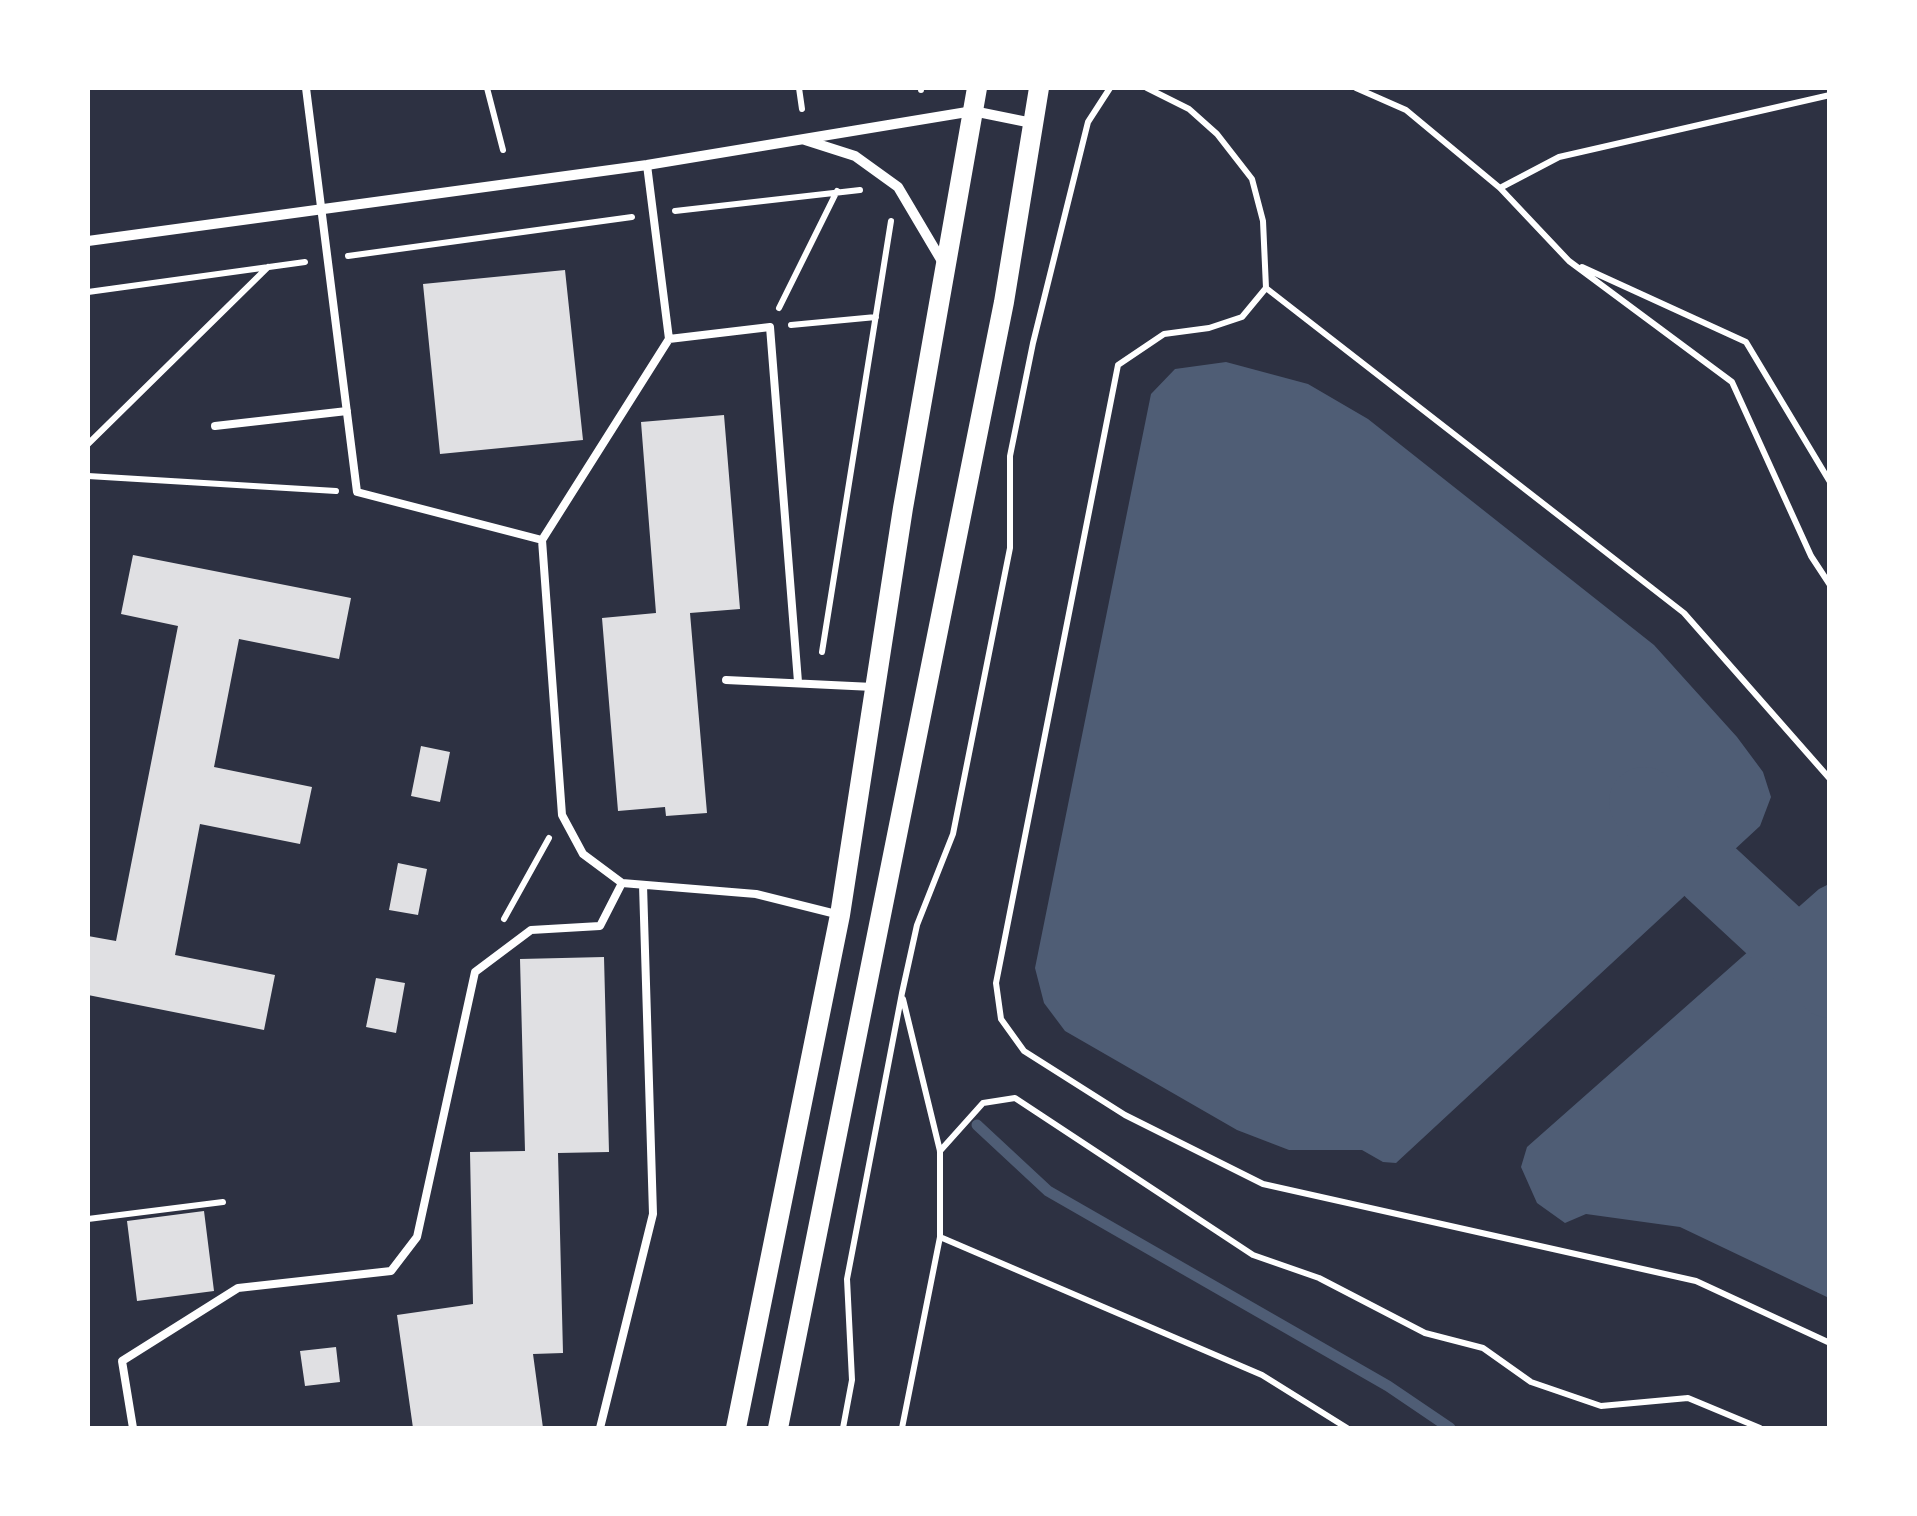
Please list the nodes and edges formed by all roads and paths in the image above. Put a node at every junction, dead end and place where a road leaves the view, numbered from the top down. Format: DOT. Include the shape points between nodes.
graph roads {
  1 [pos="306,88"];
  2 [pos="487,88"];
  3 [pos="800,88"];
  4 [pos="976,88"];
  5 [pos="1039,88"];
  6 [pos="1110,88"];
  7 [pos="1147,88"];
  8 [pos="1356,88"];
  9 [pos="1830,96"];
  10 [pos="802,109"];
  11 [pos="972,111"];
  12 [pos="1033,123"];
  13 [pos="804,140"];
  14 [pos="503,150"];
  15 [pos="647,165"];
  16 [pos="1500,188"];
  17 [pos="837,191"];
  18 [pos="868,192"];
  19 [pos="894,206"];
  20 [pos="321,210"];
  21 [pos="654,214"];
  22 [pos="88,241"];
  23 [pos="327,259"];
  24 [pos="1569,261"];
  25 [pos="944,264"];
  26 [pos="268,267"];
  27 [pos="1266,288"];
  28 [pos="88,292"];
  29 [pos="876,317"];
  30 [pos="770,327"];
  31 [pos="669,338"];
  32 [pos="347,411"];
  33 [pos="215,426"];
  34 [pos="88,444"];
  35 [pos="88,476"];
  36 [pos="1830,482"];
  37 [pos="357,492"];
  38 [pos="542,540"];
  39 [pos="1830,585"];
  40 [pos="726,680"];
  41 [pos="798,682"];
  42 [pos="817,683"];
  43 [pos="877,688"];
  44 [pos="1830,779"];
  45 [pos="562,814"];
  46 [pos="622,883"];
  47 [pos="644,885"];
  48 [pos="840,915"];
  49 [pos="501,925"];
  50 [pos="902,993"];
  51 [pos="940,1151"];
  52 [pos="223,1202"];
  53 [pos="88,1218"];
  54 [pos="940,1237"];
  55 [pos="1830,1343"];
  56 [pos="133,1428"];
  57 [pos="600,1428"];
  58 [pos="736,1428"];
  59 [pos="778,1428"];
  60 [pos="843,1428"];
  61 [pos="902,1428"];
  62 [pos="1347,1428"];
  63 [pos="1760,1428"];
  1 -- 20 [label="lane"];
  2 -- 14 [label="path"];
  3 -- 10 [label="path"];
  4 -- 11 [label="main road"];
  5 -- 12 [label="main road"];
  6 -- 50 [label="path" via="1088,122 1033,343 1010,456 1010,548 953,834 917,925"];
  7 -- 27 [label="path" via="1189,109 1252,179 1263,221"];
  8 -- 16 [label="path" via="1406,110"];
  9 -- 16 [label="path" via="1559,157"];
  11 -- 12 [label="street"];
  11 -- 13 [label="street"];
  11 -- 25 [label="main road"];
  12 -- 59 [label="main road" via="1004,302"];
  13 -- 15 [label="street"];
  13 -- 25 [label="street" via="854,156 898,187"];
  15 -- 20 [label="street"];
  15 -- 21 [label="lane"];
  16 -- 24 [label="path"];
  17 -- 18 [label="path"];
  17 -- 21 [label="path"];
  17 -- 30 [label="path"];
  19 -- 29 [label="path"];
  20 -- 22 [label="street"];
  20 -- 23 [label="lane"];
  21 -- 23 [label="path"];
  21 -- 31 [label="lane"];
  23 -- 26 [label="path"];
  23 -- 32 [label="lane"];
  24 -- 36 [label="path" via="1746,342"];
  24 -- 39 [label="path" via="1732,382 1810,556"];
  25 -- 43 [label="main road"];
  26 -- 28 [label="path"];
  26 -- 34 [label="path"];
  27 -- 44 [label="path" via="1684,612"];
  27 -- 55 [label="path" via="1242,317 1164,334 1118,365 996,983 1002,1018 1024,1051 1091,1094 1263,1184 1696,1281"];
  29 -- 30 [label="path"];
  29 -- 42 [label="path"];
  30 -- 31 [label="lane"];
  30 -- 41 [label="lane"];
  31 -- 38 [label="lane"];
  32 -- 33 [label="lane"];
  32 -- 37 [label="lane"];
  35 -- 37 [label="path"];
  37 -- 38 [label="lane"];
  38 -- 45 [label="lane"];
  40 -- 41 [label="lane"];
  41 -- 42 [label="lane"];
  42 -- 43 [label="lane"];
  43 -- 48 [label="main road"];
  45 -- 46 [label="lane" via="583,854"];
  45 -- 49 [label="path"];
  46 -- 47 [label="lane"];
  46 -- 56 [label="lane" via="600,926 532,930 475,972 417,1237 391,1271 238,1288 122,1360"];
  47 -- 48 [label="lane" via="756,894"];
  47 -- 57 [label="lane" via="653,1214"];
  48 -- 58 [label="main road"];
  50 -- 51 [label="path"];
  50 -- 60 [label="path" via="848,1278 852,1380"];
  51 -- 54 [label="path"];
  51 -- 63 [label="path" via="984,1103 1015,1098 1253,1255 1320,1278 1426,1333 1483,1348 1531,1382 1601,1406 1688,1398"];
  52 -- 53 [label="path"];
  54 -- 61 [label="path"];
  54 -- 62 [label="path" via="1262,1375"];
}
